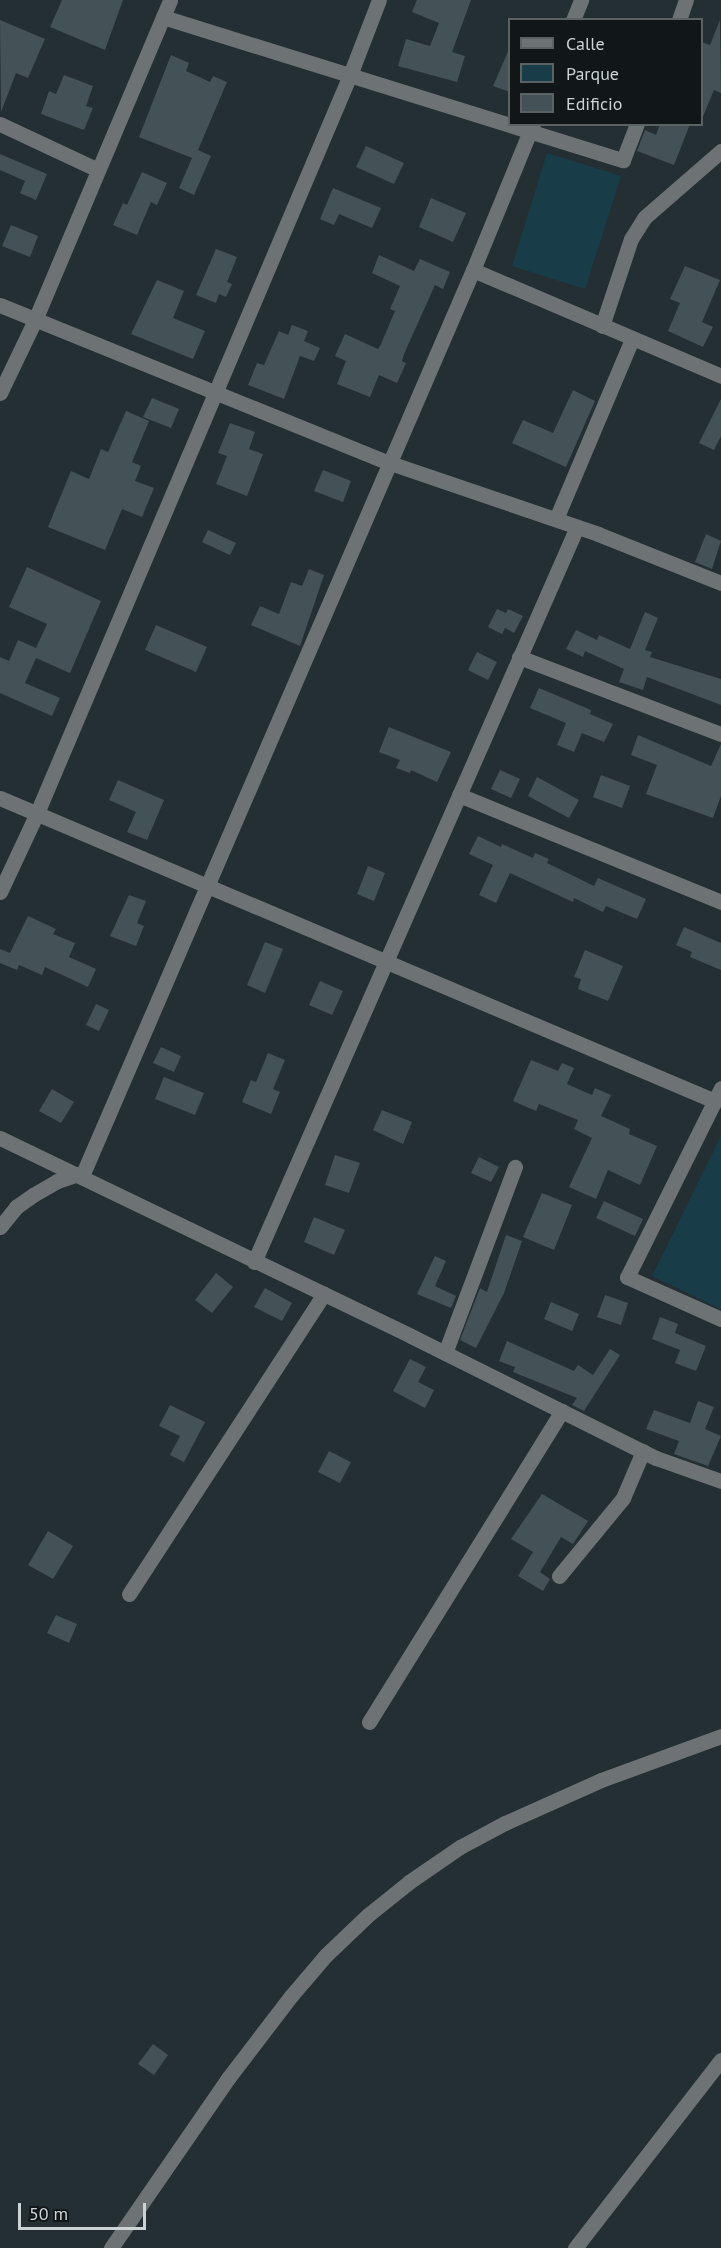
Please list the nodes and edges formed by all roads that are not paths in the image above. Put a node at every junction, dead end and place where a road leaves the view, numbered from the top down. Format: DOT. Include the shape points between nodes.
graph roads {
  1 [pos="170,0"];
  2 [pos="379,0"];
  3 [pos="581,0"];
  4 [pos="686,0"];
  5 [pos="163,17"];
  6 [pos="574,18"];
  7 [pos="680,18"];
  8 [pos="350,75"];
  9 [pos="508,121"];
  10 [pos="0,124"];
  11 [pos="637,126"];
  12 [pos="532,128"];
  13 [pos="721,151"];
  14 [pos="98,170"];
  15 [pos="473,270"];
  16 [pos="0,305"];
  17 [pos="34,320"];
  18 [pos="602,326"];
  19 [pos="632,339"];
  20 [pos="721,376"];
  21 [pos="215,390"];
  22 [pos="0,393"];
  23 [pos="390,463"];
  24 [pos="556,519"];
  25 [pos="577,526"];
  26 [pos="721,583"];
  27 [pos="519,657"];
  28 [pos="721,734"];
  29 [pos="459,795"];
  30 [pos="0,798"];
  31 [pos="37,813"];
  32 [pos="207,885"];
  33 [pos="0,892"];
  34 [pos="721,902"];
  35 [pos="384,960"];
  36 [pos="718,1095"];
  37 [pos="0,1138"];
  38 [pos="515,1167"];
  39 [pos="80,1175"];
  40 [pos="0,1227"];
  41 [pos="254,1262"];
  42 [pos="324,1294"];
  43 [pos="721,1319"];
  44 [pos="445,1353"];
  45 [pos="562,1411"];
  46 [pos="643,1451"];
  47 [pos="721,1480"];
  48 [pos="559,1576"];
  49 [pos="129,1594"];
  50 [pos="369,1722"];
  51 [pos="721,1736"];
  52 [pos="721,2060"];
  53 [pos="111,2248"];
  54 [pos="574,2248"];
  1 -- 5 [label="street"];
  2 -- 8 [label="street"];
  3 -- 6 [label="street"];
  4 -- 7 [label="street"];
  5 -- 8 [label="street"];
  5 -- 14 [label="street"];
  8 -- 9 [label="street"];
  8 -- 21 [label="street"];
  10 -- 14 [label="street"];
  11 -- 12 [label="street" via="623,160"];
  12 -- 15 [label="street"];
  13 -- 18 [label="street" via="645,217 630,239"];
  14 -- 17 [label="street"];
  15 -- 18 [label="street"];
  15 -- 23 [label="street"];
  16 -- 17 [label="street"];
  17 -- 21 [label="street"];
  17 -- 22 [label="street"];
  18 -- 19 [label="street"];
  19 -- 20 [label="street"];
  19 -- 24 [label="street"];
  21 -- 23 [label="street"];
  21 -- 31 [label="street"];
  23 -- 24 [label="street"];
  23 -- 32 [label="street"];
  24 -- 25 [label="street"];
  25 -- 26 [label="street"];
  25 -- 27 [label="street"];
  27 -- 28 [label="street"];
  27 -- 29 [label="street"];
  29 -- 34 [label="street"];
  29 -- 35 [label="street"];
  30 -- 31 [label="street"];
  31 -- 32 [label="street"];
  31 -- 33 [label="street"];
  32 -- 35 [label="street"];
  32 -- 39 [label="street"];
  35 -- 36 [label="street"];
  35 -- 41 [label="street"];
  36 -- 43 [label="street" via="627,1277"];
  37 -- 39 [label="street"];
  38 -- 44 [label="street"];
  39 -- 40 [label="street" via="57,1181 33,1195 16,1207"];
  39 -- 41 [label="street"];
  41 -- 42 [label="street"];
  42 -- 44 [label="street"];
  42 -- 49 [label="street"];
  44 -- 45 [label="street"];
  45 -- 46 [label="street"];
  45 -- 50 [label="street"];
  46 -- 47 [label="street" via="693,1473"];
  46 -- 48 [label="street" via="623,1498"];
  51 -- 53 [label="street" via="601,1780 505,1823 452,1853 368,1915 291,1996 229,2077"];
  52 -- 54 [label="street"];
}
